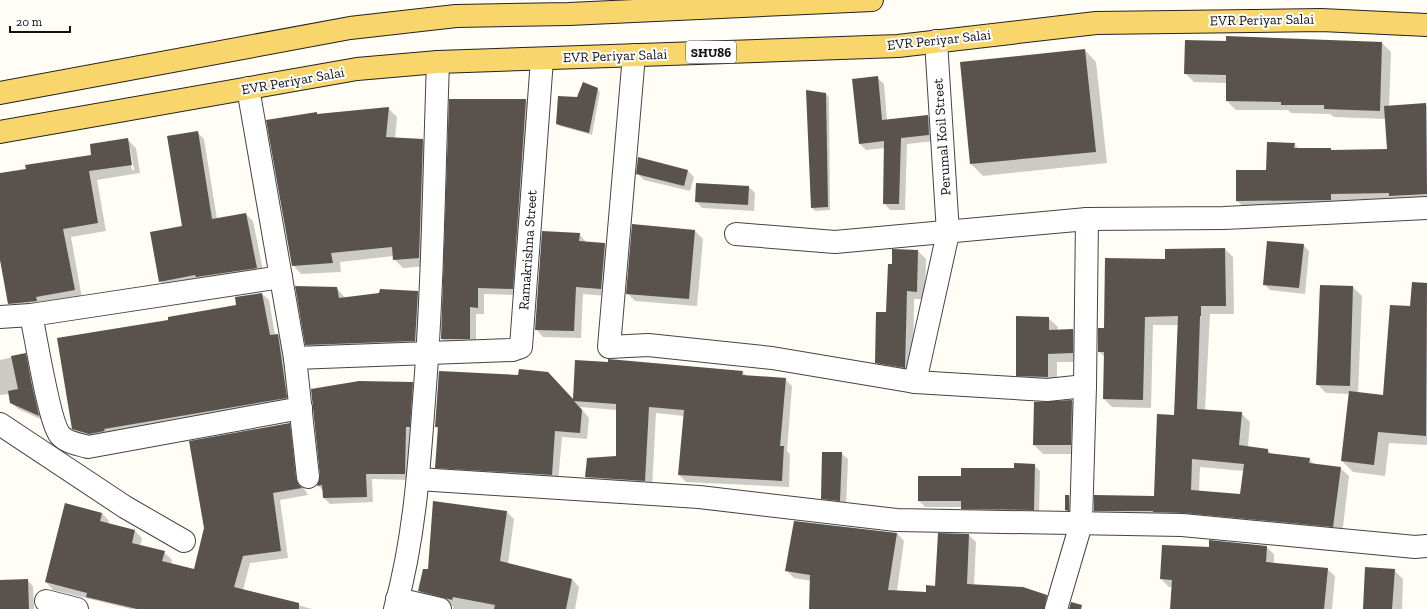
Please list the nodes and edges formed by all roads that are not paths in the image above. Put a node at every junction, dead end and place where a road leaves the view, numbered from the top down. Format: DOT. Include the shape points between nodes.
graph roads {
  1 [pos="872,0"];
  2 [pos="772,2"];
  3 [pos="569,7"];
  4 [pos="1427,25"];
  5 [pos="936,41"];
  6 [pos="634,55"];
  7 [pos="542,59"];
  8 [pos="438,62"];
  9 [pos="248,88"];
  10 [pos="0,93"];
  11 [pos="0,132"];
  12 [pos="1427,208"];
  13 [pos="1087,219"];
  14 [pos="948,233"];
  15 [pos="736,234"];
  16 [pos="281,277"];
  17 [pos="31,315"];
  18 [pos="0,317"];
  19 [pos="428,353"];
  20 [pos="295,358"];
  21 [pos="915,382"];
  22 [pos="1085,386"];
  23 [pos="301,408"];
  24 [pos="0,424"];
  25 [pos="308,477"];
  26 [pos="418,479"];
  27 [pos="1081,524"];
  28 [pos="184,541"];
  29 [pos="1427,546"];
  30 [pos="46,601"];
  31 [pos="396,604"];
  32 [pos="77,609"];
  33 [pos="440,609"];
  34 [pos="1056,609"];
  1 -- 2 [label="main road"];
  2 -- 3 [label="main road"];
  3 -- 10 [label="main road" via="350,28"];
  4 -- 5 [label="main road, EVR Periyar Salai / SHU86" via="1321,20 1096,23"];
  5 -- 6 [label="main road, EVR Periyar Salai / SHU86" via="898,46"];
  5 -- 14 [label="street, Perumal Koil Street"];
  6 -- 7 [label="main road, EVR Periyar Salai / SHU86"];
  6 -- 21 [label="street" via="609,347 648,345 772,358"];
  7 -- 8 [label="main road, EVR Periyar Salai / SHU86"];
  7 -- 19 [label="street, Ramakrishna Street" via="521,347 512,350"];
  8 -- 9 [label="main road, EVR Periyar Salai / SHU86" via="357,70"];
  8 -- 19 [label="street"];
  9 -- 11 [label="main road, EVR Periyar Salai / SHU86"];
  9 -- 16 [label="street"];
  12 -- 13 [label="street" via="1224,218"];
  13 -- 14 [label="street"];
  13 -- 22 [label="street"];
  14 -- 15 [label="street" via="835,242"];
  14 -- 21 [label="street, Perumal Koil Street"];
  16 -- 17 [label="street"];
  16 -- 20 [label="street"];
  17 -- 18 [label="street"];
  17 -- 23 [label="street" via="53,416 60,434 71,443 88,447"];
  19 -- 20 [label="street"];
  19 -- 26 [label="street"];
  20 -- 23 [label="street"];
  21 -- 22 [label="street" via="1047,390"];
  22 -- 27 [label="street"];
  23 -- 25 [label="street"];
  24 -- 28 [label="street" via="125,507"];
  26 -- 27 [label="street" via="699,497 896,520"];
  26 -- 31 [label="street" via="404,573"];
  27 -- 29 [label="street" via="1182,525 1415,547"];
  27 -- 34 [label="street"];
  30 -- 32 [label="street"];
  31 -- 33 [label="street"];
}
